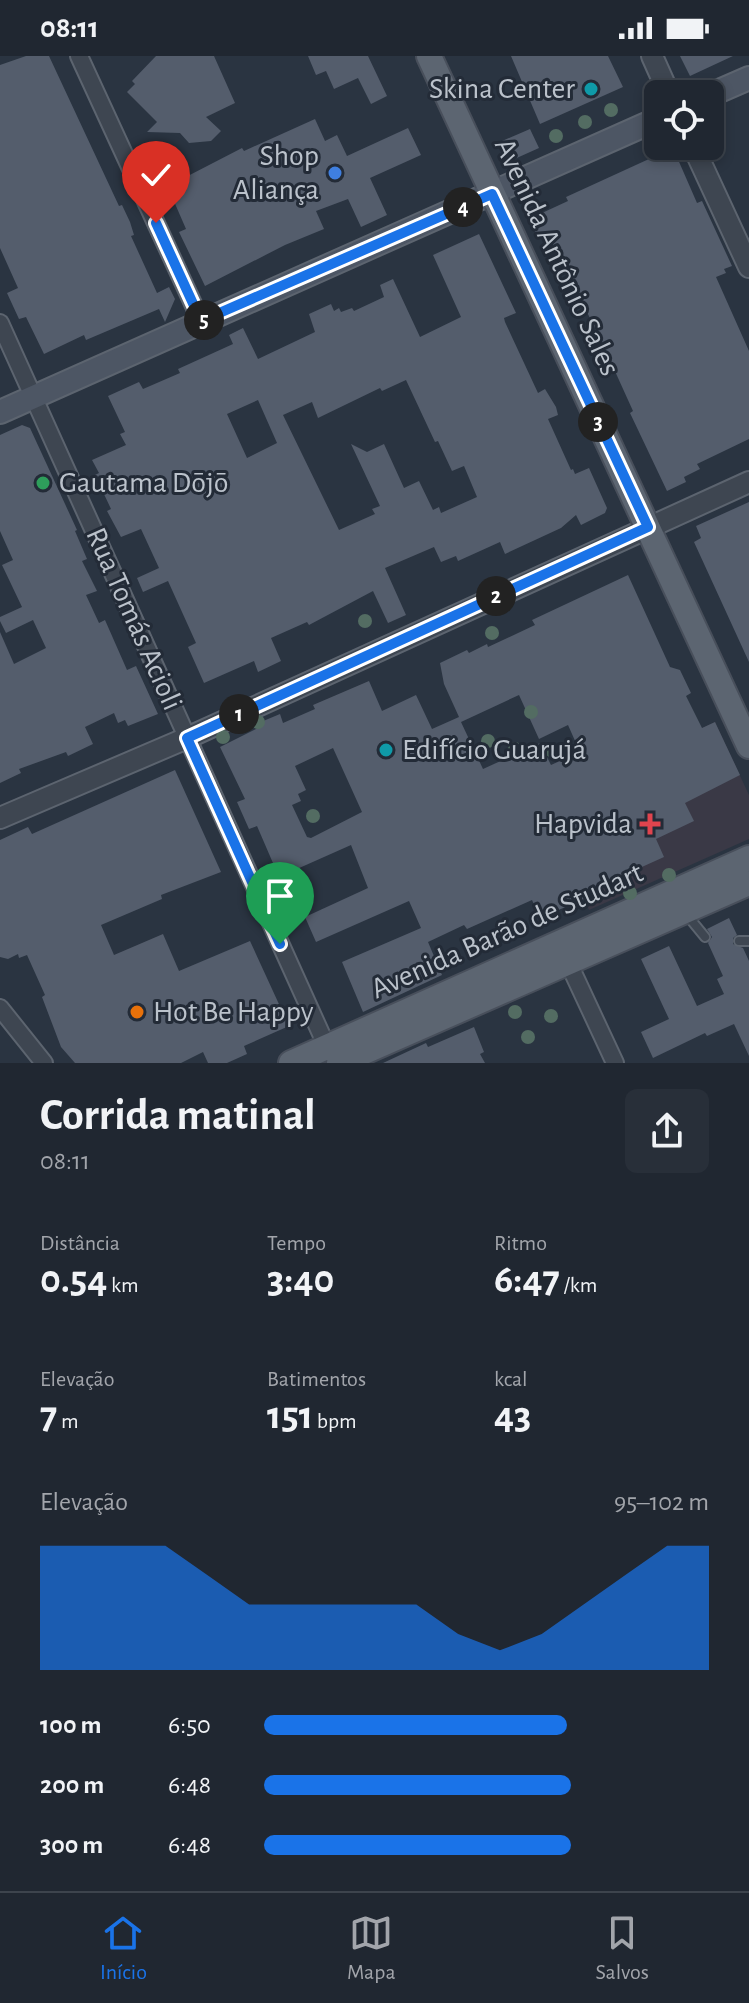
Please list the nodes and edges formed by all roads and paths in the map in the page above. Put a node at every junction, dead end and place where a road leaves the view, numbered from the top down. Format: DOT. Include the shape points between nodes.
graph roads {
  1 [pos="79,56"];
  2 [pos="429,56"];
  3 [pos="652,56"];
  4 [pos="749,78"];
  5 [pos="663,80"];
  6 [pos="724,89"];
  7 [pos="644,125"];
  8 [pos="699,160"];
  9 [pos="492,194"];
  10 [pos="749,267"];
  11 [pos="201,321"];
  12 [pos="0,323"];
  13 [pos="34,398"];
  14 [pos="0,412"];
  15 [pos="749,482"];
  16 [pos="648,527"];
  17 [pos="187,738"];
  18 [pos="749,746"];
  19 [pos="0,818"];
  20 [pos="749,858"];
  21 [pos="749,883"];
  22 [pos="685,911"];
  23 [pos="705,937"];
  24 [pos="568,962"];
  25 [pos="0,1008"];
  26 [pos="333,1055"];
  27 [pos="44,1063"];
  28 [pos="291,1063"];
  29 [pos="615,1063"];
  1 -- 11 [label="street"];
  2 -- 9 [label="main road, Avenida Antônio Sales"];
  3 -- 5 [label="street"];
  4 -- 6 [label="main road"];
  7 -- 9 [label="main road"];
  8 -- 10 [label="street"];
  9 -- 11 [label="main road"];
  9 -- 16 [label="main road, Avenida Antônio Sales"];
  11 -- 13 [label="main road"];
  12 -- 13 [label="street, Rua Tomás Acioli"];
  13 -- 14 [label="main road"];
  13 -- 17 [label="street, Rua Tomás Acioli"];
  15 -- 16 [label="street"];
  16 -- 17 [label="street"];
  16 -- 18 [label="main road, Avenida Antônio Sales"];
  17 -- 19 [label="street"];
  17 -- 26 [label="street, Rua Tomás Acioli"];
  20 -- 26 [label="main road, Avenida Barão de Studart"];
  21 -- 22 [label="main road, Avenida Barão de Studart"];
  22 -- 23 [label="lane"];
  22 -- 24 [label="main road, Avenida Barão de Studart"];
  24 -- 26 [label="main road, Avenida Barão de Studart"];
  24 -- 29 [label="street"];
  25 -- 27 [label="street"];
  26 -- 28 [label="main road, Avenida Barão de Studart"];
}
